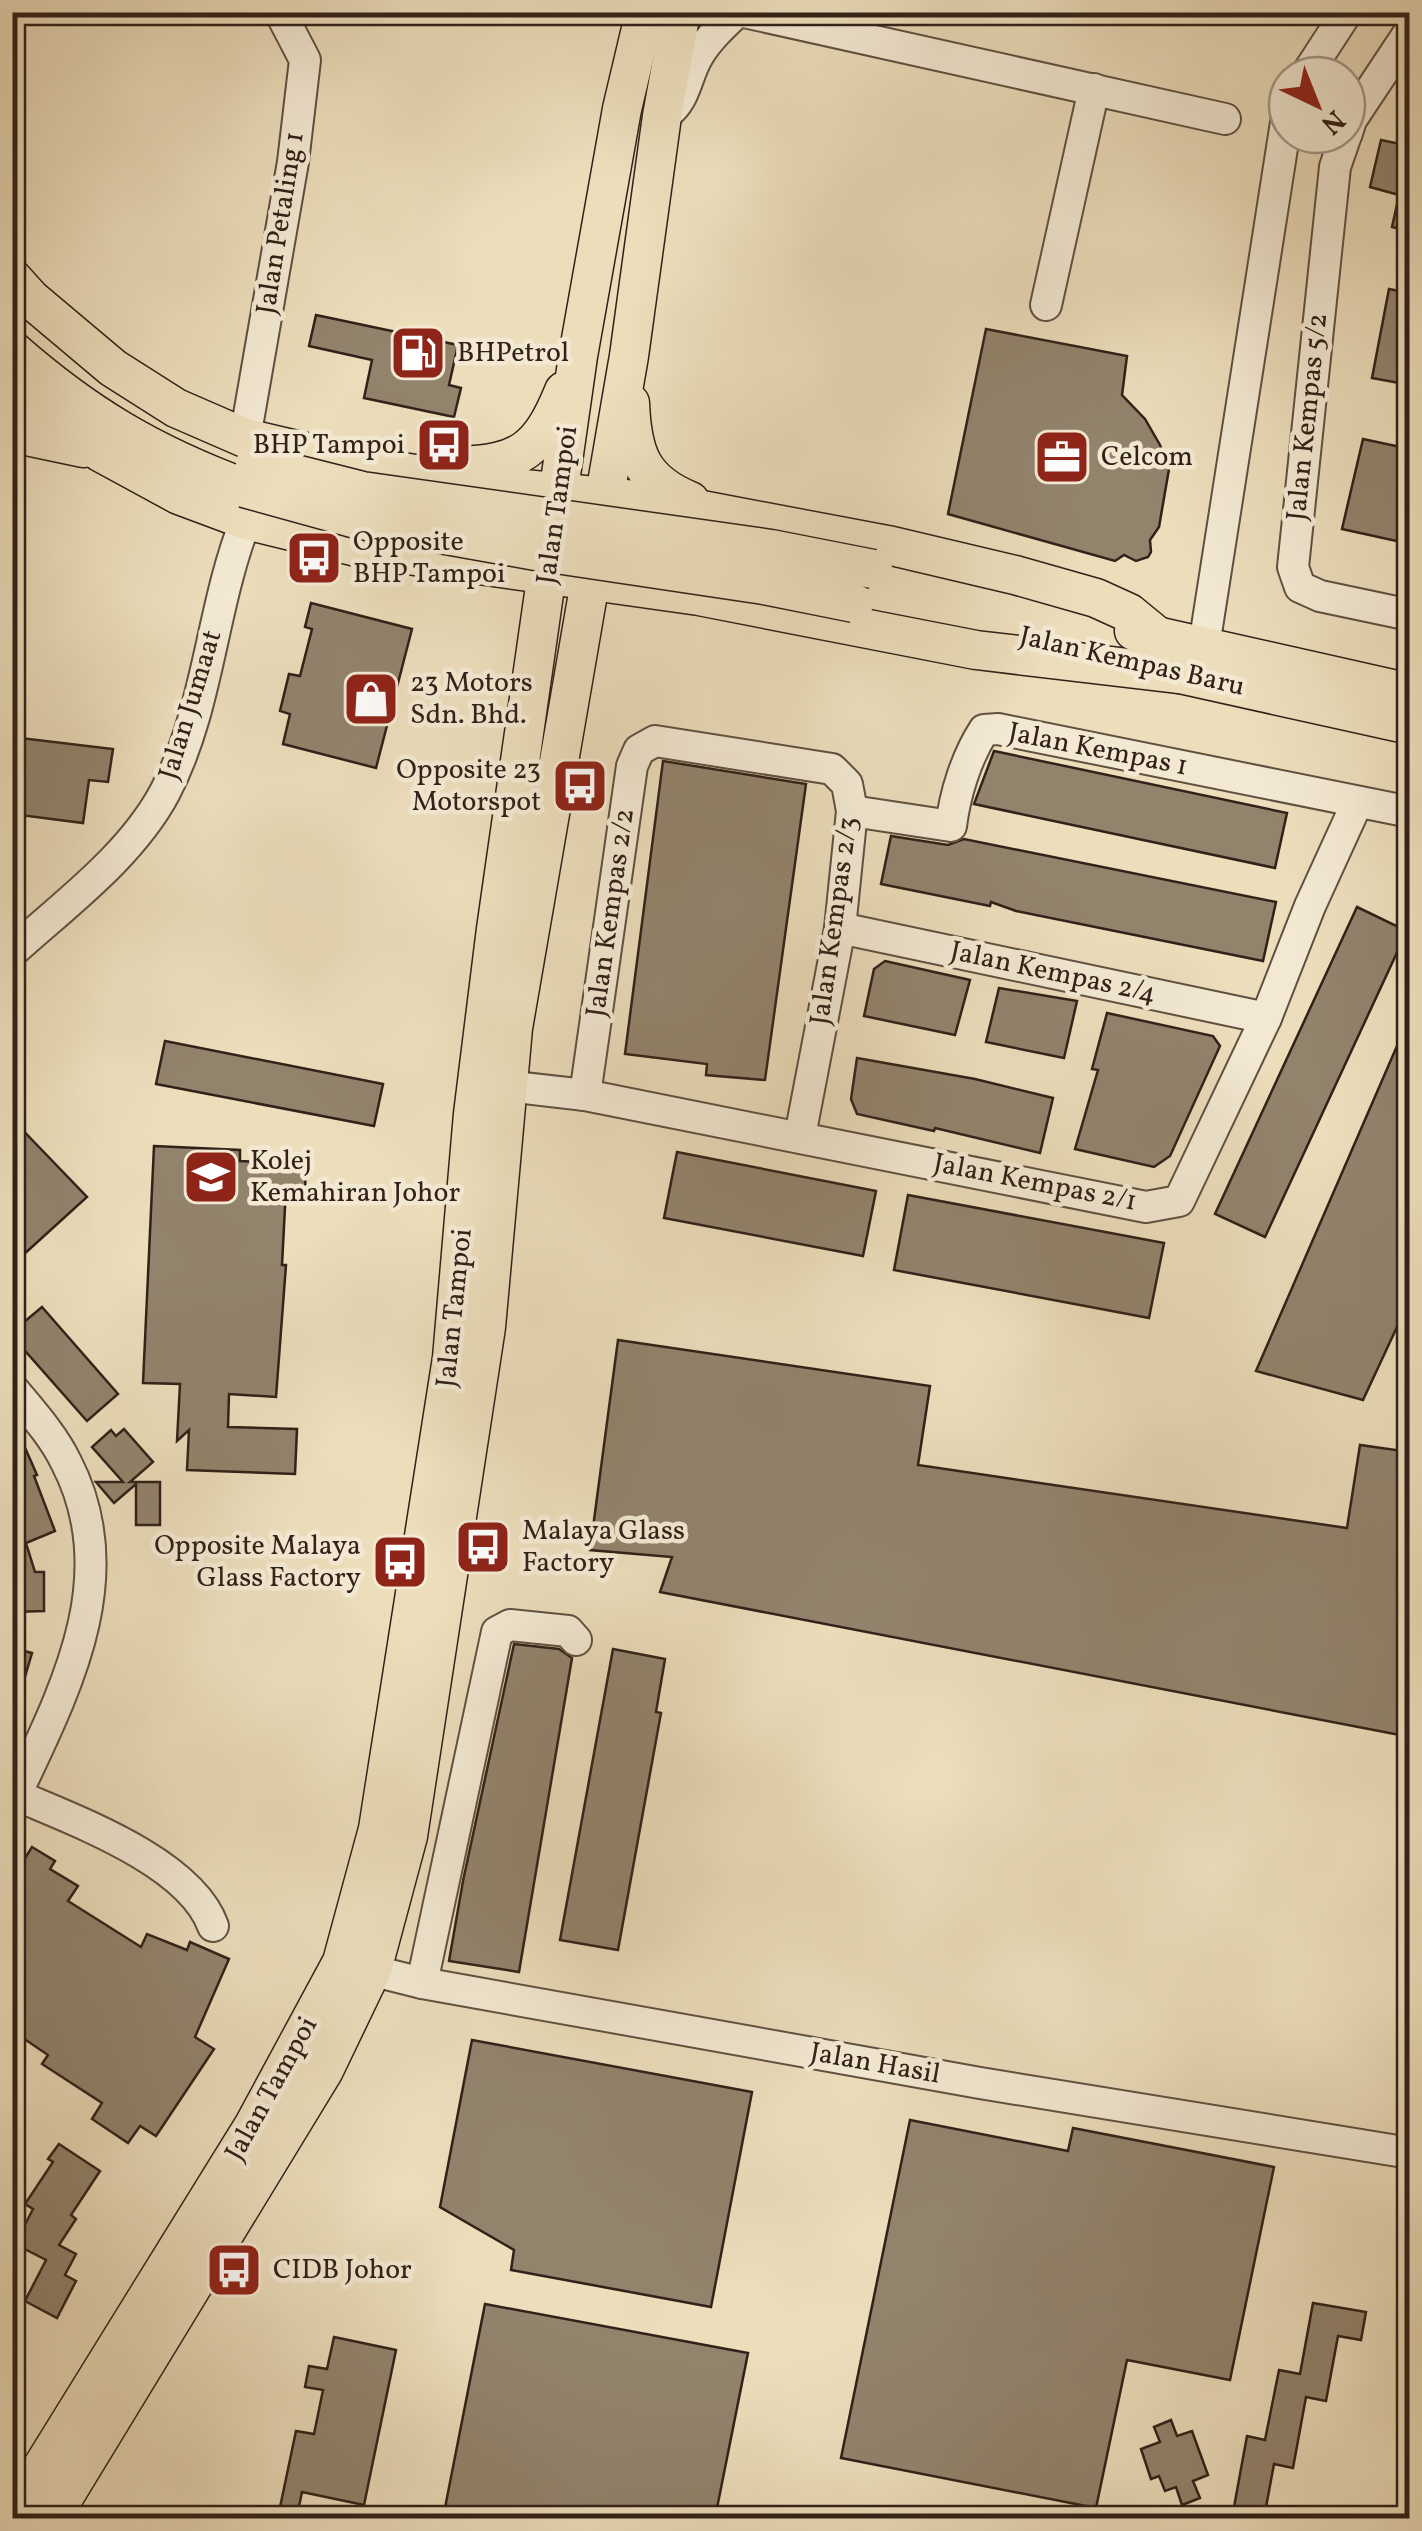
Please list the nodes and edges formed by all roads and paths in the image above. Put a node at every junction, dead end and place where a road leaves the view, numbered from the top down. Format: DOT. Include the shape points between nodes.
graph roads {
  1 [pos="280,12"];
  2 [pos="645,12"];
  3 [pos="681,12"];
  4 [pos="740,12"];
  5 [pos="1328,16"];
  6 [pos="1410,31"];
  7 [pos="1299,55"];
  8 [pos="1313,55"];
  9 [pos="1094,88"];
  10 [pos="1367,97"];
  11 [pos="662,116"];
  12 [pos="1225,119"];
  13 [pos="1281,155"];
  14 [pos="1339,155"];
  15 [pos="12,278"];
  16 [pos="1046,306"];
  17 [pos="12,312"];
  18 [pos="12,350"];
  19 [pos="578,356"];
  20 [pos="628,356"];
  21 [pos="12,385"];
  22 [pos="12,433"];
  23 [pos="100,452"];
  24 [pos="384,468"];
  25 [pos="248,478"];
  26 [pos="495,486"];
  27 [pos="561,491"];
  28 [pos="603,494"];
  29 [pos="665,502"];
  30 [pos="722,514"];
  31 [pos="478,567"];
  32 [pos="549,576"];
  33 [pos="588,582"];
  34 [pos="642,590"];
  35 [pos="699,596"];
  36 [pos="1410,615"];
  37 [pos="1158,636"];
  38 [pos="1204,646"];
  39 [pos="1178,674"];
  40 [pos="1410,693"];
  41 [pos="1410,724"];
  42 [pos="655,741"];
  43 [pos="560,757"];
  44 [pos="1357,803"];
  45 [pos="852,811"];
  46 [pos="1410,812"];
  47 [pos="510,835"];
  48 [pos="840,928"];
  49 [pos="12,952"];
  50 [pos="1266,1018"];
  51 [pos="506,1086"];
  52 [pos="585,1095"];
  53 [pos="473,1114"];
  54 [pos="800,1136"];
  55 [pos="12,1388"];
  56 [pos="576,1640"];
  57 [pos="14,1799"];
  58 [pos="213,1926"];
  59 [pos="357,1966"];
  60 [pos="422,1983"];
  61 [pos="1410,2153"];
  62 [pos="12,2516"];
  63 [pos="51,2518"];
  1 -- 25 [label="street, Jalan Petaling 1" via="305,60"];
  2 -- 19 [label="main road, Jalan Tampoi"];
  3 -- 11 [label="main road, Jalan Tampoi"];
  4 -- 9 [label="street"];
  4 -- 11 [label="street" via="716,31 682,97"];
  5 -- 7 [label="street"];
  5 -- 8 [label="street"];
  6 -- 10 [label="street, Jalan Kempas 5/2"];
  9 -- 12 [label="street"];
  9 -- 16 [label="street"];
  11 -- 20 [label="main road, Jalan Tampoi"];
  13 -- 38 [label="street"];
  14 -- 36 [label="street, Jalan Kempas 5/2" via="1294,567 1300,587 1320,596"];
  15 -- 25 [label="main road" via="112,368 176,408"];
  17 -- 25 [label="main road" via="76,369"];
  18 -- 25 [label="main road" via="105,424 188,468"];
  19 -- 24 [label="main road" via="554,415 527,451 490,465"];
  19 -- 27 [label="main road, Jalan Tampoi"];
  20 -- 28 [label="main road, Jalan Tampoi"];
  20 -- 30 [label="main road" via="642,465 661,486"];
  21 -- 23 [label="main road"];
  22 -- 23 [label="main road"];
  23 -- 25 [label="main road" via="179,495"];
  24 -- 25 [label="main road"];
  24 -- 26 [label="main road"];
  25 -- 31 [label="main road" via="364,549"];
  25 -- 37 [label="main road, Jalan Kempas Baru, bridge" via="772,548"];
  25 -- 39 [label="main road, Jalan Kempas Baru, bridge" via="356,519 764,585"];
  25 -- 49 [label="street, Jalan Jumaat" via="191,724 165,792 130,841"];
  26 -- 27 [label="main road"];
  26 -- 31 [label="main road" via="508,515 506,540"];
  27 -- 28 [label="main road"];
  27 -- 32 [label="main road, Jalan Tampoi"];
  28 -- 29 [label="main road"];
  28 -- 33 [label="main road, Jalan Tampoi"];
  29 -- 30 [label="main road"];
  29 -- 34 [label="main road" via="636,522 621,549 622,565"];
  30 -- 37 [label="main road" via="1015,575 1096,598"];
  31 -- 32 [label="main road"];
  31 -- 47 [label="main road" via="516,600 524,642 509,760"];
  32 -- 33 [label="main road"];
  32 -- 47 [label="main road, Jalan Tampoi"];
  33 -- 34 [label="main road"];
  33 -- 43 [label="main road, Jalan Tampoi"];
  34 -- 35 [label="main road"];
  35 -- 39 [label="main road" via="976,650"];
  35 -- 43 [label="main road" via="616,614 600,624 589,639"];
  37 -- 38 [label="main road, Jalan Kempas Baru"];
  38 -- 40 [label="main road, Jalan Kempas Baru"];
  39 -- 41 [label="main road, Jalan Kempas Baru"];
  42 -- 45 [label="street, Jalan Kempas 2/3" via="832,769 848,784"];
  42 -- 52 [label="street, Jalan Kempas 2/2" via="639,750 632,766"];
  43 -- 51 [label="main road, Jalan Tampoi"];
  44 -- 45 [label="street, Jalan Kempas 1" via="998,729 984,730 974,744 950,826"];
  44 -- 46 [label="street, Jalan Kempas 1"];
  44 -- 50 [label="street, Jalan Kempas 2/1"];
  45 -- 48 [label="street, Jalan Kempas 2/3"];
  47 -- 53 [label="main road, Jalan Tampoi"];
  48 -- 50 [label="street, Jalan Kempas 2/4"];
  48 -- 54 [label="street, Jalan Kempas 2/3"];
  50 -- 54 [label="street, Jalan Kempas 2/1" via="1179,1201 1146,1206"];
  51 -- 52 [label="street, Jalan Kempas 2/1"];
  51 -- 53 [label="street"];
  51 -- 59 [label="main road, Jalan Tampoi" via="486,1327 408,1836"];
  52 -- 54 [label="street, Jalan Kempas 2/1"];
  53 -- 59 [label="main road, Jalan Tampoi" via="449,1378"];
  55 -- 57 [label="street" via="66,1461 92,1543 82,1638"];
  56 -- 60 [label="street" via="568,1631 510,1625 497,1632"];
  57 -- 58 [label="street" via="128,1846 191,1888"];
  59 -- 60 [label="street, Jalan Hasil"];
  59 -- 62 [label="main road, Jalan Tampoi"];
  59 -- 63 [label="main road, Jalan Tampoi" via="324,2070"];
  60 -- 61 [label="street, Jalan Hasil"];
}
